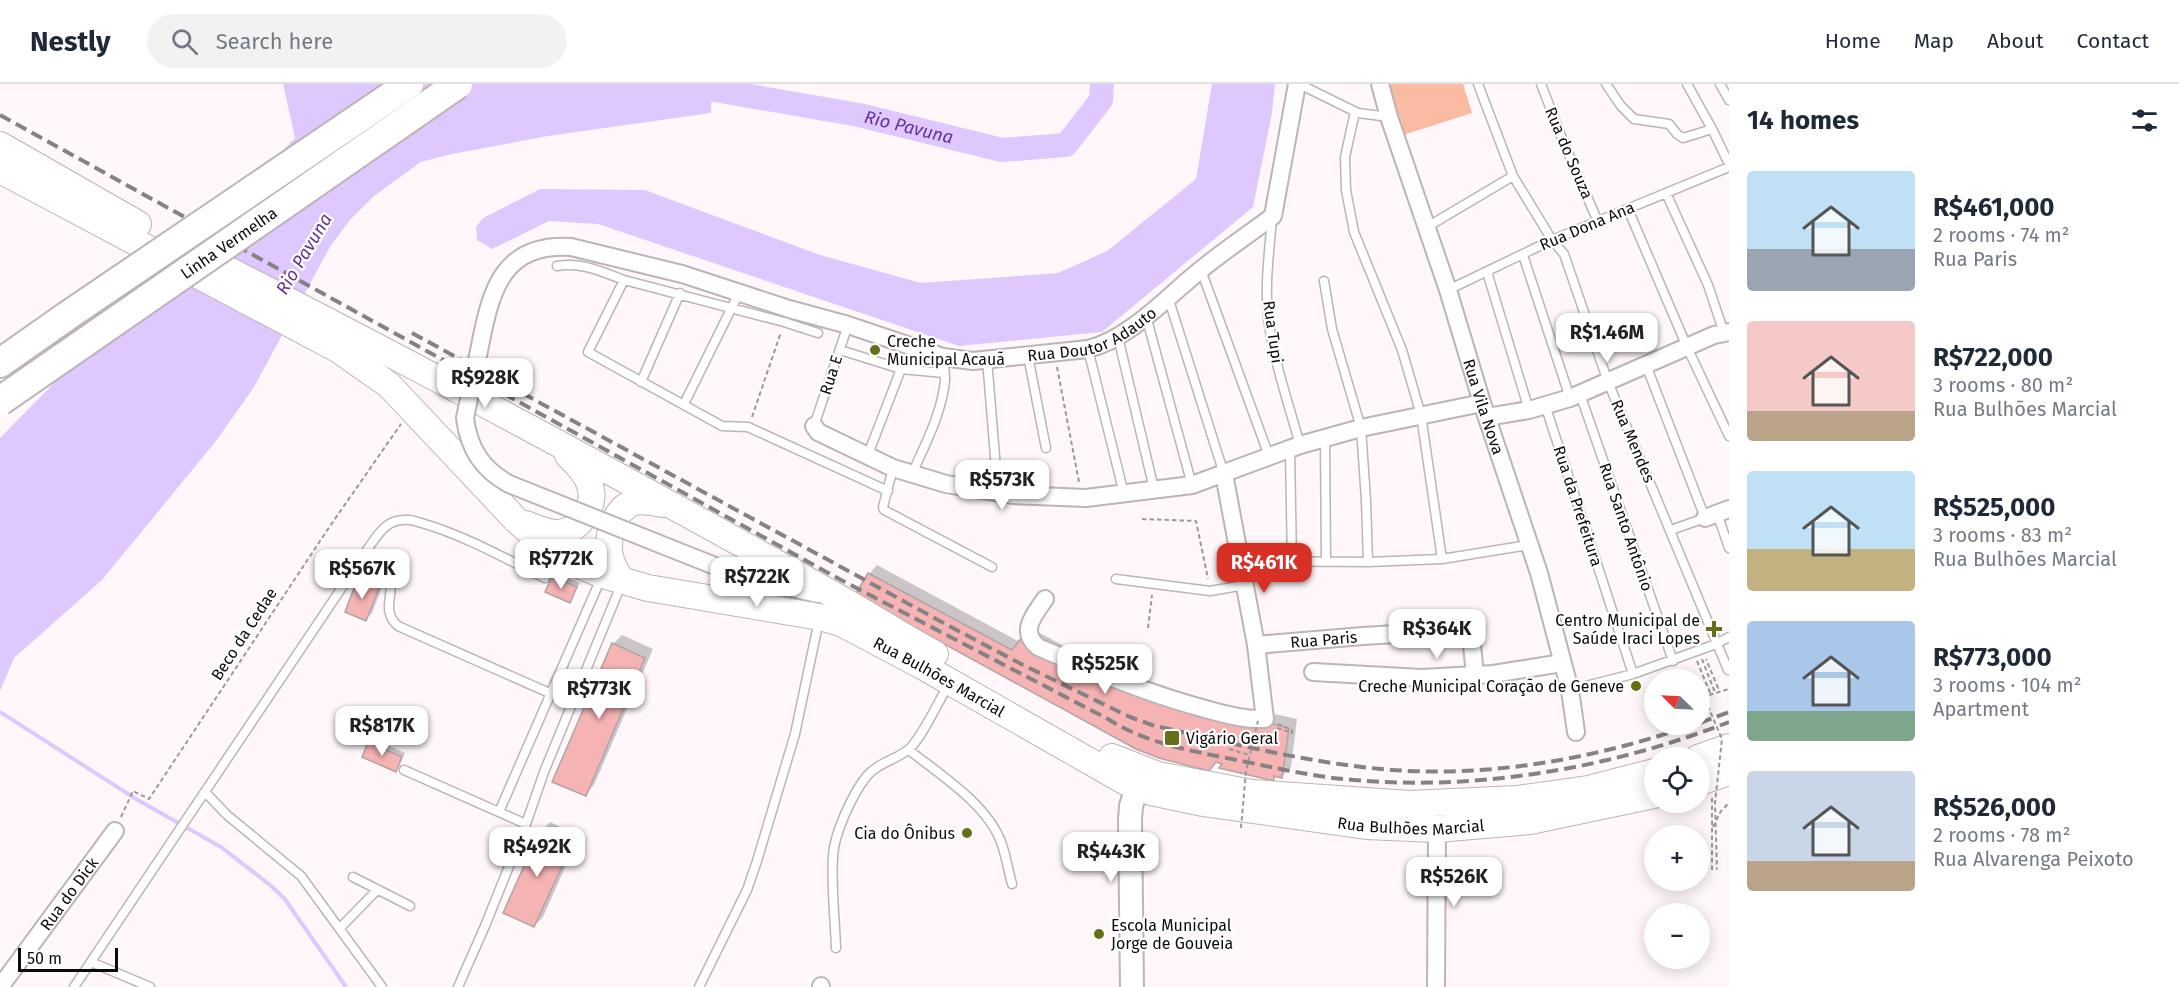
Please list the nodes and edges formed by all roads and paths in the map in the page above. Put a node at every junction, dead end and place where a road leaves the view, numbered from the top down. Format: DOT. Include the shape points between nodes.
graph roads {
  1 [pos="409,84"];
  2 [pos="458,84"];
  3 [pos="1298,84"];
  4 [pos="1380,84"];
  5 [pos="1478,84"];
  6 [pos="1541,84"];
  7 [pos="1606,84"];
  8 [pos="1687,84"];
  9 [pos="1720,84"];
  10 [pos="1729,100"];
  11 [pos="1355,112"];
  12 [pos="1389,117"];
  13 [pos="1712,129"];
  14 [pos="0,145"];
  15 [pos="1729,166"];
  16 [pos="0,170"];
  17 [pos="1513,176"];
  18 [pos="1666,193"];
  19 [pos="1628,209"];
  20 [pos="1273,216"];
  21 [pos="1598,222"];
  22 [pos="1427,227"];
  23 [pos="1552,240"];
  24 [pos="155,242"];
  25 [pos="1523,255"];
  26 [pos="556,266"];
  27 [pos="1201,270"];
  28 [pos="1487,272"];
  29 [pos="624,280"];
  30 [pos="1324,281"];
  31 [pos="1448,290"];
  32 [pos="680,293"];
  33 [pos="1168,297"];
  34 [pos="735,301"];
  35 [pos="67,316"];
  36 [pos="1146,316"];
  37 [pos="304,320"];
  38 [pos="784,322"];
  39 [pos="848,325"];
  40 [pos="1727,332"];
  41 [pos="818,333"];
  42 [pos="1118,337"];
  43 [pos="0,343"];
  44 [pos="1687,347"];
  45 [pos="1089,349"];
  46 [pos="840,350"];
  47 [pos="1054,352"];
  48 [pos="1028,356"];
  49 [pos="987,359"];
  50 [pos="0,363"];
  51 [pos="944,365"];
  52 [pos="1646,365"];
  53 [pos="902,369"];
  54 [pos="641,382"];
  55 [pos="1608,382"];
  56 [pos="1575,396"];
  57 [pos="0,401"];
  58 [pos="684,404"];
  59 [pos="1545,405"];
  60 [pos="412,409"];
  61 [pos="1484,410"];
  62 [pos="1529,410"];
  63 [pos="1420,415"];
  64 [pos="814,426"];
  65 [pos="748,427"];
  66 [pos="1361,428"];
  67 [pos="1729,436"];
  68 [pos="1325,439"];
  69 [pos="552,441"];
  70 [pos="1295,447"];
  71 [pos="1046,448"];
  72 [pos="1269,456"];
  73 [pos="867,457"];
  74 [pos="893,468"];
  75 [pos="1224,474"];
  76 [pos="912,475"];
  77 [pos="1192,485"];
  78 [pos="1154,489"];
  79 [pos="888,491"];
  80 [pos="998,493"];
  81 [pos="1125,495"];
  82 [pos="1082,498"];
  83 [pos="669,505"];
  84 [pos="1717,513"];
  85 [pos="1142,519"];
  86 [pos="516,520"];
  87 [pos="1671,530"];
  88 [pos="1528,545"];
  89 [pos="1729,548"];
  90 [pos="1442,560"];
  91 [pos="1241,561"];
  92 [pos="359,562"];
  93 [pos="1292,562"];
  94 [pos="1326,562"];
  95 [pos="1368,562"];
  96 [pos="992,567"];
  97 [pos="727,571"];
  98 [pos="612,578"];
  99 [pos="545,579"];
  100 [pos="1116,579"];
  101 [pos="1153,584"];
  102 [pos="1245,585"];
  103 [pos="1210,591"];
  104 [pos="841,599"];
  105 [pos="1045,599"];
  106 [pos="809,615"];
  107 [pos="1148,628"];
  108 [pos="1729,637"];
  109 [pos="1716,644"];
  110 [pos="1256,645"];
  111 [pos="928,659"];
  112 [pos="1673,661"];
  113 [pos="1562,663"];
  114 [pos="1700,669"];
  115 [pos="1705,669"];
  116 [pos="1728,670"];
  117 [pos="1313,672"];
  118 [pos="1475,675"];
  119 [pos="1633,675"];
  120 [pos="1710,680"];
  121 [pos="950,681"];
  122 [pos="1729,689"];
  123 [pos="1570,690"];
  124 [pos="551,694"];
  125 [pos="1710,695"];
  126 [pos="572,703"];
  127 [pos="1710,711"];
  128 [pos="1261,720"];
  129 [pos="1287,732"];
  130 [pos="1576,732"];
  131 [pos="1729,747"];
  132 [pos="1229,749"];
  133 [pos="909,750"];
  134 [pos="1249,755"];
  135 [pos="404,770"];
  136 [pos="1710,772"];
  137 [pos="1644,774"];
  138 [pos="1137,787"];
  139 [pos="206,793"];
  140 [pos="1644,797"];
  141 [pos="1729,803"];
  142 [pos="499,812"];
  143 [pos="526,824"];
  144 [pos="1241,828"];
  145 [pos="1437,829"];
  146 [pos="1712,829"];
  147 [pos="115,831"];
  148 [pos="352,877"];
  149 [pos="1012,884"];
  150 [pos="377,891"];
  151 [pos="410,906"];
  152 [pos="340,928"];
  153 [pos="836,948"];
  154 [pos="91,962"];
  155 [pos="0,987"];
  156 [pos="74,987"];
  157 [pos="150,987"];
  158 [pos="382,987"];
  159 [pos="458,987"];
  160 [pos="699,987"];
  161 [pos="1132,987"];
  162 [pos="1436,987"];
  1 -- 35 [label="highway, Linha Vermelha, bridge"];
  2 -- 57 [label="highway, Linha Vermelha, bridge"];
  3 -- 11 [label="lane"];
  3 -- 20 [label="street"];
  4 -- 12 [label="street, Rua Vila Nova"];
  5 -- 17 [label="lane, Rua Mendes"];
  6 -- 21 [label="lane, Rua do Souza"];
  7 -- 13 [label="lane" via="1634,118 1670,124 1683,138"];
  8 -- 13 [label="lane"];
  9 -- 10 [label="lane"];
  11 -- 12 [label="lane"];
  11 -- 63 [label="lane" via="1345,157 1354,232 1402,350"];
  12 -- 22 [label="street, Rua Vila Nova"];
  13 -- 15 [label="lane"];
  14 -- 24 [label="main road"];
  15 -- 18 [label="lane, Rua Dona Ana"];
  16 -- 24 [label="main road"];
  17 -- 22 [label="lane"];
  17 -- 23 [label="lane, Rua Mendes"];
  18 -- 19 [label="lane, Rua Dona Ana"];
  18 -- 40 [label="lane"];
  19 -- 21 [label="lane, Rua Dona Ana"];
  19 -- 44 [label="lane"];
  20 -- 27 [label="street, Rua Doutor Adauto"];
  20 -- 70 [label="lane, Rua Tupi" via="1267,284 1269,323"];
  21 -- 23 [label="lane, Rua Dona Ana"];
  22 -- 31 [label="street, Rua Vila Nova"];
  23 -- 25 [label="lane, Rua Dona Ana"];
  23 -- 55 [label="lane, Rua Mendes" via="1569,266"];
  24 -- 37 [label="main road, bridge"];
  25 -- 28 [label="lane, Rua Dona Ana"];
  25 -- 56 [label="lane, Rua Santo Antônio"];
  26 -- 29 [label="lane" via="588,267"];
  27 -- 33 [label="street, Rua Doutor Adauto"];
  27 -- 72 [label="lane"];
  28 -- 31 [label="lane, Rua Dona Ana"];
  28 -- 62 [label="lane"];
  29 -- 32 [label="lane"];
  29 -- 54 [label="lane" via="588,352"];
  30 -- 66 [label="lane" via="1332,328"];
  31 -- 61 [label="street, Rua Vila Nova"];
  32 -- 34 [label="lane"];
  32 -- 54 [label="lane"];
  33 -- 36 [label="street, Rua Doutor Adauto"];
  33 -- 75 [label="lane"];
  34 -- 38 [label="lane"];
  34 -- 39 [label="street, Rua Doutor Adauto"];
  34 -- 58 [label="lane"];
  34 -- 97 [label="street, Rua Doutor Adauto, bridge" via="682,274 571,247 540,248 526,254 497,283 484,321 465,418 476,456 495,477"];
  35 -- 43 [label="highway" via="30,327"];
  35 -- 50 [label="highway, Linha Vermelha"];
  36 -- 42 [label="street, Rua Doutor Adauto"];
  36 -- 77 [label="lane"];
  37 -- 60 [label="main road, Rua Bulhões Marcial" via="389,385"];
  37 -- 69 [label="main road, Rua Bulhões Marcial"];
  38 -- 41 [label="lane"];
  38 -- 65 [label="path"];
  39 -- 46 [label="lane, Rua E"];
  39 -- 51 [label="street, Rua Doutor Adauto"];
  40 -- 44 [label="street"];
  42 -- 45 [label="street, Rua Doutor Adauto"];
  42 -- 78 [label="lane"];
  44 -- 52 [label="street"];
  44 -- 67 [label="lane"];
  45 -- 47 [label="street, Rua Doutor Adauto"];
  45 -- 81 [label="lane"];
  46 -- 53 [label="lane"];
  46 -- 64 [label="lane, Rua E"];
  47 -- 48 [label="street, Rua Doutor Adauto"];
  47 -- 82 [label="path"];
  48 -- 49 [label="street, Rua Doutor Adauto"];
  48 -- 71 [label="lane"];
  49 -- 51 [label="street, Rua Doutor Adauto"];
  49 -- 80 [label="lane"];
  51 -- 53 [label="lane"];
  51 -- 76 [label="lane" via="945,380 934,424"];
  52 -- 55 [label="street"];
  52 -- 84 [label="lane"];
  53 -- 73 [label="lane"];
  54 -- 58 [label="lane"];
  55 -- 56 [label="street"];
  55 -- 87 [label="lane, Rua Mendes"];
  56 -- 59 [label="street"];
  56 -- 112 [label="lane, Rua Santo Antônio"];
  58 -- 65 [label="lane" via="722,426"];
  59 -- 62 [label="street"];
  59 -- 119 [label="lane, Rua da Prefeitura"];
  60 -- 86 [label="main road, Rua Bulhões Marcial"];
  60 -- 147 [label="path, Beco da Cedae" via="149,799 133,791"];
  61 -- 62 [label="street"];
  61 -- 63 [label="street"];
  61 -- 88 [label="street, Rua Vila Nova"];
  63 -- 66 [label="street"];
  63 -- 90 [label="lane"];
  64 -- 73 [label="street" via="818,432"];
  65 -- 79 [label="lane"];
  66 -- 68 [label="street"];
  66 -- 95 [label="lane"];
  68 -- 70 [label="street"];
  68 -- 94 [label="lane"];
  69 -- 83 [label="main road, Rua Bulhões Marcial"];
  69 -- 86 [label="main road" via="581,468 589,482 592,493 588,508 571,530 556,533"];
  70 -- 72 [label="street"];
  70 -- 93 [label="lane, Rua Tupi"];
  72 -- 75 [label="street"];
  73 -- 74 [label="street"];
  74 -- 76 [label="street"];
  74 -- 79 [label="lane"];
  75 -- 77 [label="street"];
  75 -- 91 [label="street"];
  76 -- 80 [label="street"];
  77 -- 78 [label="street"];
  78 -- 81 [label="street"];
  79 -- 96 [label="lane" via="885,512"];
  80 -- 82 [label="street"];
  81 -- 82 [label="street"];
  83 -- 98 [label="main road" via="646,501 625,506 612,527 609,542"];
  83 -- 104 [label="main road, Rua Bulhões Marcial"];
  84 -- 87 [label="lane"];
  84 -- 89 [label="lane"];
  85 -- 103 [label="path" via="1196,521"];
  86 -- 98 [label="main road, Rua Bulhões Marcial" via="563,557"];
  87 -- 109 [label="lane, Rua Mendes"];
  88 -- 90 [label="lane"];
  88 -- 113 [label="street, Rua Vila Nova"];
  90 -- 95 [label="lane"];
  91 -- 93 [label="lane"];
  91 -- 102 [label="street"];
  92 -- 99 [label="lane" via="392,522 417,521"];
  92 -- 124 [label="lane" via="386,575 391,587 388,612 390,620 398,626"];
  92 -- 139 [label="lane"];
  93 -- 94 [label="lane"];
  94 -- 95 [label="lane"];
  97 -- 104 [label="street"];
  97 -- 106 [label="street"];
  98 -- 106 [label="main road, Rua Bulhões Marcial" via="648,588"];
  98 -- 124 [label="lane"];
  98 -- 126 [label="lane"];
  100 -- 101 [label="lane"];
  101 -- 103 [label="lane"];
  101 -- 107 [label="path"];
  102 -- 103 [label="lane"];
  102 -- 110 [label="street"];
  104 -- 111 [label="main road, Rua Bulhões Marcial"];
  105 -- 128 [label="street" via="1028,632 1038,647 1186,704"];
  106 -- 111 [label="main road, Rua Bulhões Marcial" via="841,623"];
  106 -- 160 [label="lane" via="795,734 758,861"];
  108 -- 109 [label="lane"];
  109 -- 112 [label="lane"];
  109 -- 116 [label="lane, Rua Mendes"];
  110 -- 118 [label="street, Rua Paris" via="1461,630 1471,635"];
  110 -- 128 [label="street"];
  111 -- 121 [label="main road, Rua Bulhões Marcial"];
  111 -- 137 [label="main road, Rua Bulhões Marcial" via="993,685 1129,765 1176,779 1252,792 1422,804 1517,799"];
  112 -- 119 [label="lane"];
  113 -- 118 [label="street"];
  113 -- 123 [label="street, Rua Vila Nova"];
  114 -- 115 [label="path" via="1697,661 1701,658"];
  116 -- 120 [label="path" via="1726,676 1719,678 1710,657 1706,658 1718,688 1714,690"];
  117 -- 118 [label="street" via="1422,678"];
  119 -- 123 [label="lane"];
  121 -- 133 [label="lane"];
  121 -- 138 [label="main road, Rua Bulhões Marcial"];
  122 -- 125 [label="path"];
  123 -- 130 [label="street, Rua Vila Nova"];
  124 -- 126 [label="lane"];
  124 -- 142 [label="lane"];
  126 -- 143 [label="lane"];
  127 -- 146 [label="path, bridge" via="1722,739 1715,803 1717,869 1712,869"];
  128 -- 129 [label="path" via="1292,730"];
  128 -- 134 [label="path, bridge"];
  131 -- 136 [label="main road"];
  132 -- 134 [label="path"];
  133 -- 149 [label="lane" via="965,794 986,818 1001,841"];
  133 -- 153 [label="lane" via="867,775 841,826 833,855"];
  134 -- 144 [label="path, bridge"];
  135 -- 142 [label="lane"];
  136 -- 146 [label="path"];
  138 -- 145 [label="main road, Rua Bulhões Marcial" via="1246,811 1365,826"];
  138 -- 161 [label="street" via="1130,820"];
  139 -- 152 [label="lane" via="301,876"];
  139 -- 154 [label="lane"];
  140 -- 145 [label="main road, Rua Bulhões Marcial" via="1530,821"];
  141 -- 146 [label="path"];
  142 -- 143 [label="lane"];
  143 -- 159 [label="lane"];
  145 -- 162 [label="street"];
  147 -- 155 [label="street, Rua do Dick"];
  148 -- 150 [label="lane"];
  150 -- 151 [label="lane"];
  150 -- 152 [label="lane"];
  152 -- 158 [label="lane"];
  154 -- 156 [label="lane"];
  154 -- 157 [label="lane"];
}
